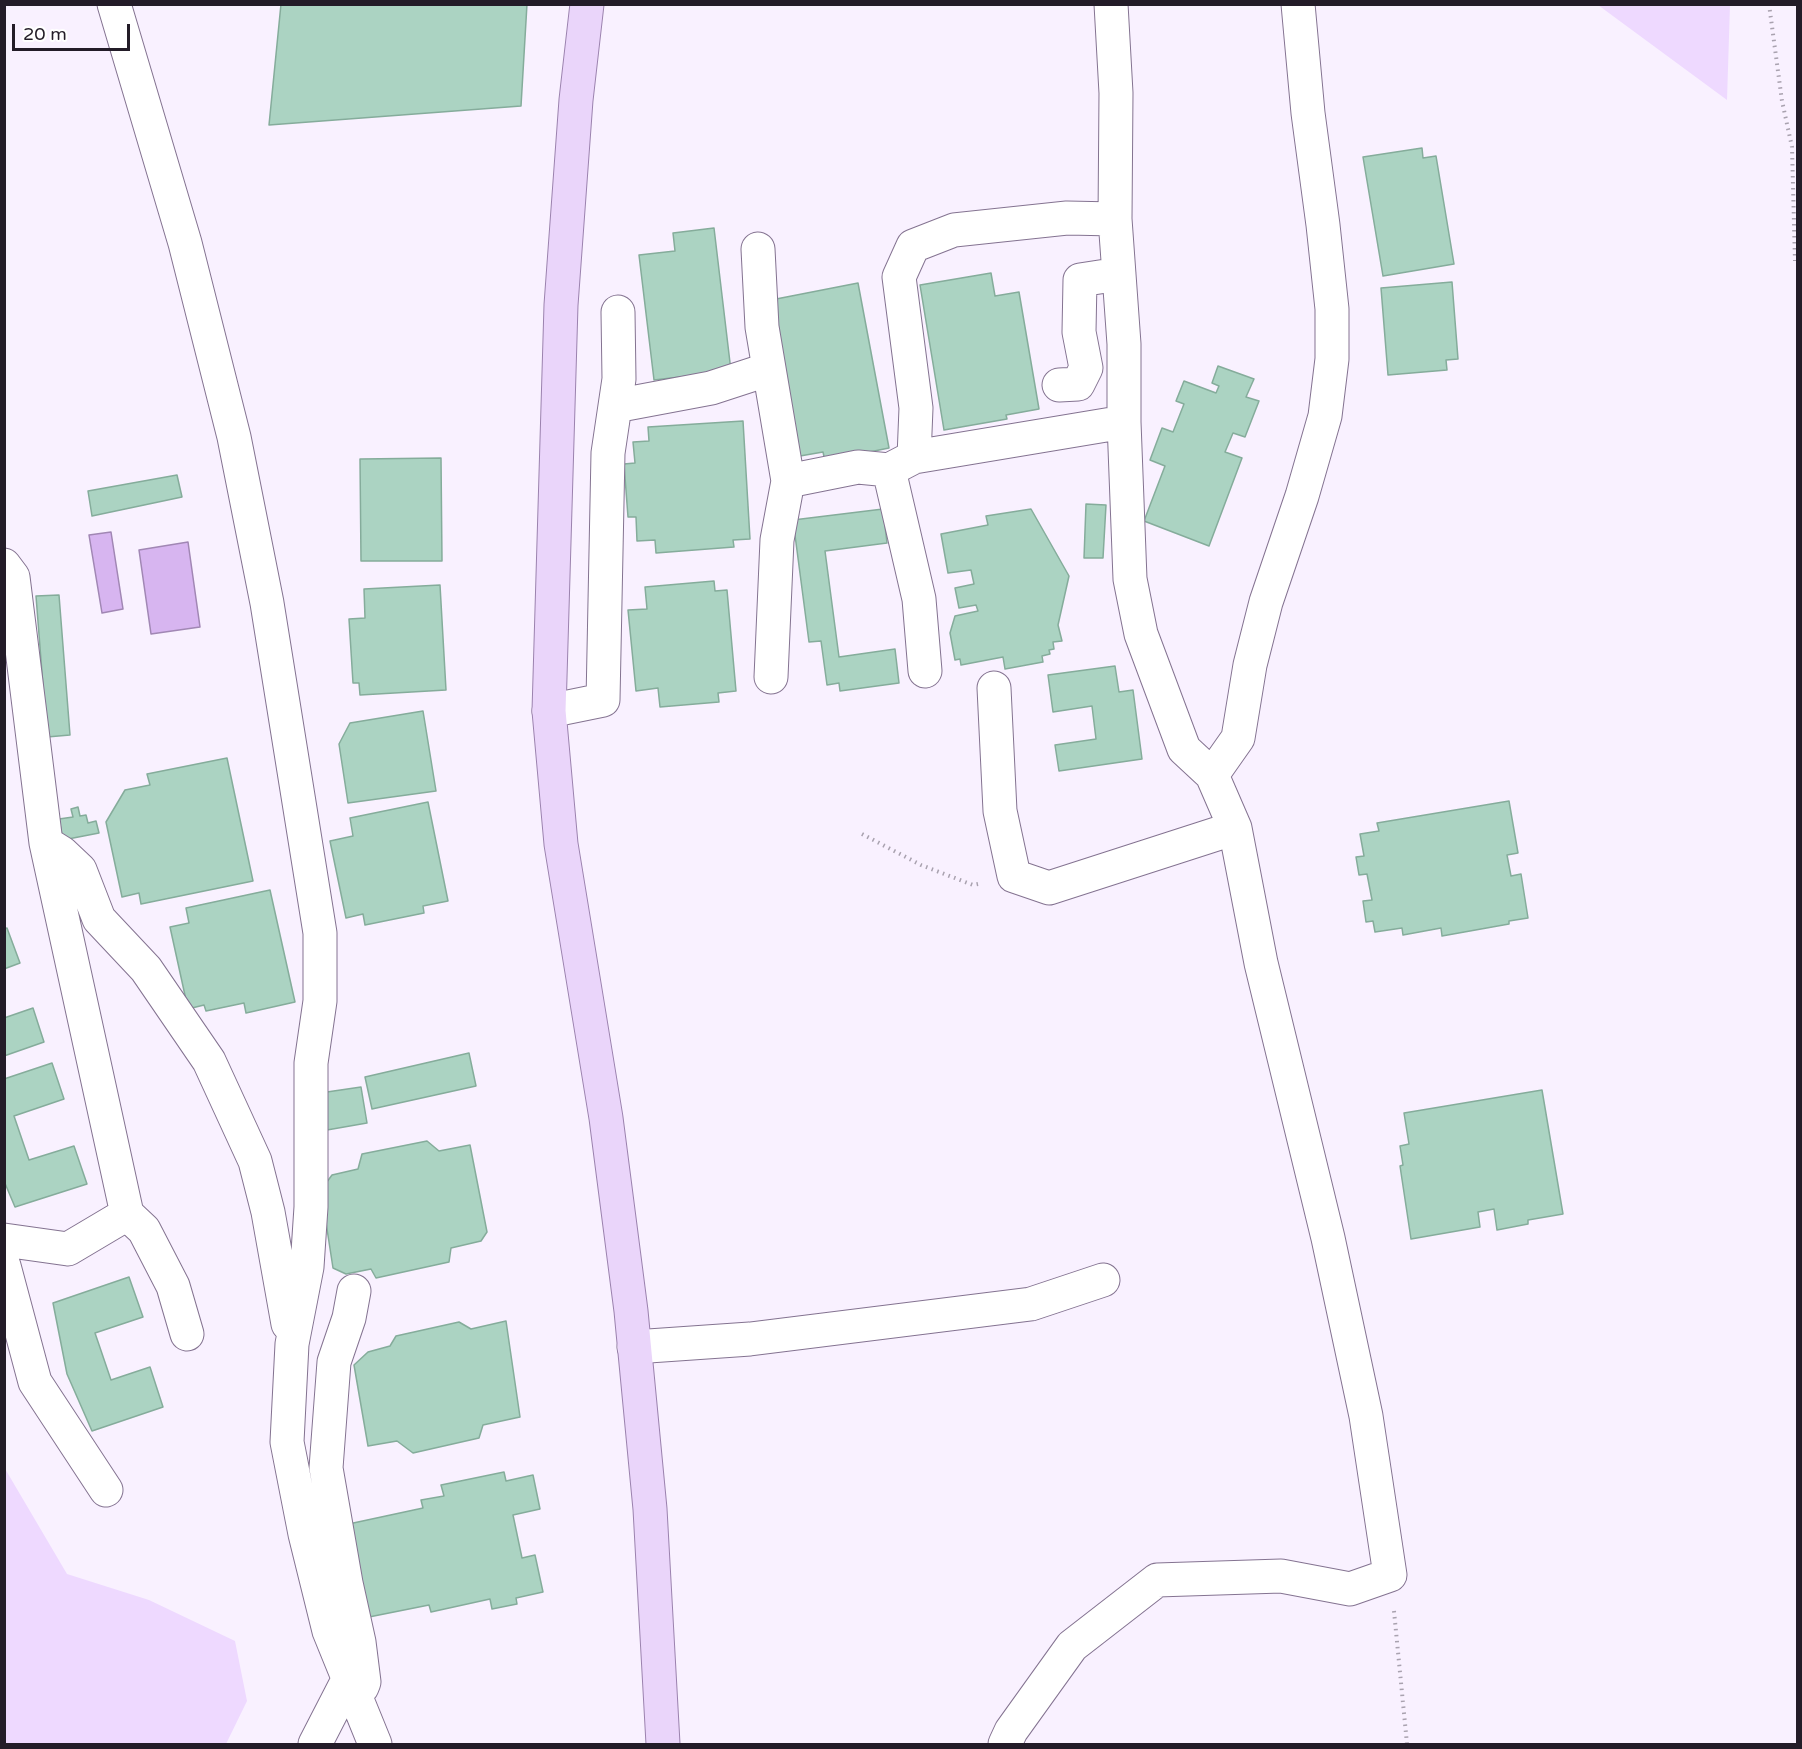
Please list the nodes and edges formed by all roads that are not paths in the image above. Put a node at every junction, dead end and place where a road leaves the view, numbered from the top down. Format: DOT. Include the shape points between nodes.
graph roads {
  1 [pos="114,4"];
  2 [pos="587,4"];
  3 [pos="1111,4"];
  4 [pos="1298,4"];
  5 [pos="1115,219"];
  6 [pos="758,249"];
  7 [pos="1119,274"];
  8 [pos="618,312"];
  9 [pos="757,373"];
  10 [pos="1059,385"];
  11 [pos="615,406"];
  12 [pos="1124,423"];
  13 [pos="901,463"];
  14 [pos="788,481"];
  15 [pos="4,565"];
  16 [pos="925,671"];
  17 [pos="771,677"];
  18 [pos="994,688"];
  19 [pos="549,711"];
  20 [pos="1212,775"];
  21 [pos="1235,828"];
  22 [pos="46,843"];
  23 [pos="127,1214"];
  24 [pos="4,1240"];
  25 [pos="4,1266"];
  26 [pos="1103,1280"];
  27 [pos="354,1291"];
  28 [pos="187,1334"];
  29 [pos="292,1344"];
  30 [pos="634,1347"];
  31 [pos="106,1490"];
  32 [pos="354,1689"];
  33 [pos="315,1744"];
  34 [pos="375,1744"];
  35 [pos="663,1744"];
  36 [pos="1005,1744"];
  1 -- 29 [label="street" via="185,243 234,437 267,603 320,933 320,1000 311,1063 307,1267"];
  2 -- 19 [label="main road" via="561,305"];
  3 -- 5 [label="street" via="1116,93"];
  4 -- 20 [label="street" via="1332,309 1332,359 1325,416 1266,602 1238,738"];
  5 -- 7 [label="street"];
  5 -- 13 [label="street" via="1067,218 954,230 913,246 899,277 916,408"];
  6 -- 14 [label="street" via="762,327"];
  7 -- 10 [label="street" via="1080,280 1079,332 1086,368 1078,384"];
  7 -- 12 [label="street"];
  8 -- 11 [label="street" via="619,379"];
  9 -- 11 [label="street" via="711,388"];
  11 -- 19 [label="street" via="608,453 603,700"];
  12 -- 13 [label="street"];
  12 -- 20 [label="street" via="1130,579 1141,634 1184,749"];
  13 -- 14 [label="street"];
  13 -- 16 [label="street"];
  14 -- 17 [label="street" via="777,540"];
  15 -- 22 [label="street" via="13,578"];
  18 -- 21 [label="street" via="1000,811 1014,876 1049,888"];
  19 -- 30 [label="main road" via="561,844 606,1118"];
  20 -- 21 [label="street"];
  21 -- 36 [label="street" via="1261,963 1328,1238 1366,1416 1390,1575 1350,1589 1281,1576 1156,1580 1072,1646"];
  22 -- 23 [label="street"];
  22 -- 29 [label="street" via="80,870 99,919 146,969 209,1061 255,1161"];
  23 -- 24 [label="street" via="68,1249"];
  23 -- 28 [label="street" via="144,1230 172,1286"];
  25 -- 31 [label="street" via="35,1382"];
  26 -- 30 [label="street" via="1031,1304 750,1339"];
  27 -- 32 [label="street" via="334,1362 326,1468 359,1642 364,1682"];
  29 -- 32 [label="street" via="287,1442 329,1631"];
  30 -- 35 [label="main road" via="650,1509"];
  32 -- 33 [label="street"];
  32 -- 34 [label="street"];
}
